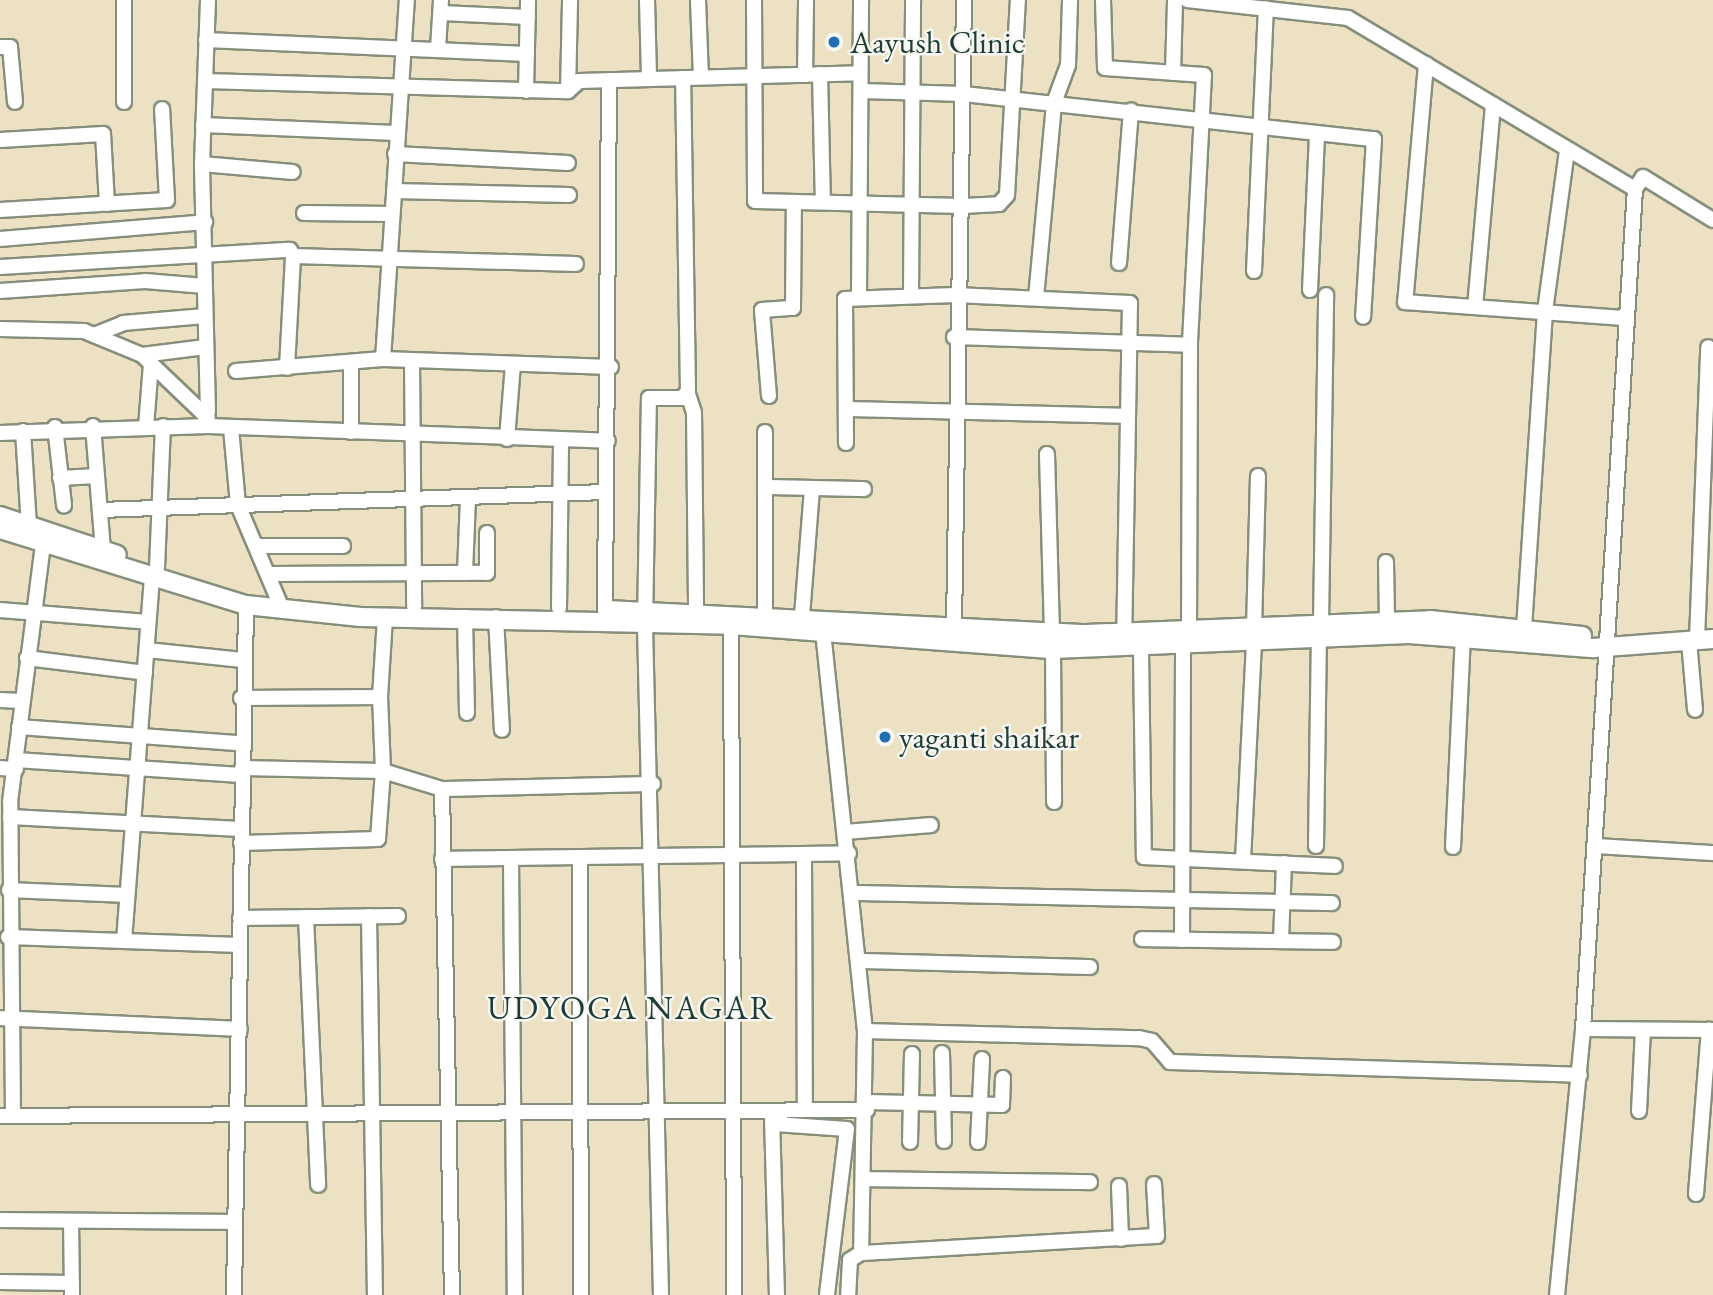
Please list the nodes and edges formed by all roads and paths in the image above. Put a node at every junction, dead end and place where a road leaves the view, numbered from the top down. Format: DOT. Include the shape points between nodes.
graph roads {
  1 [pos="124,0"];
  2 [pos="208,0"];
  3 [pos="407,0"];
  4 [pos="528,0"];
  5 [pos="570,0"];
  6 [pos="647,0"];
  7 [pos="698,0"];
  8 [pos="754,0"];
  9 [pos="807,0"];
  10 [pos="861,0"];
  11 [pos="913,0"];
  12 [pos="964,0"];
  13 [pos="1018,0"];
  14 [pos="1070,0"];
  15 [pos="1103,0"];
  16 [pos="1175,0"];
  17 [pos="1187,0"];
  18 [pos="1212,1"];
  19 [pos="441,7"];
  20 [pos="1266,8"];
  21 [pos="528,17"];
  22 [pos="206,40"];
  23 [pos="0,47"];
  24 [pos="404,47"];
  25 [pos="438,49"];
  26 [pos="527,54"];
  27 [pos="1426,64"];
  28 [pos="860,73"];
  29 [pos="1173,73"];
  30 [pos="820,74"];
  31 [pos="805,75"];
  32 [pos="754,76"];
  33 [pos="701,77"];
  34 [pos="683,78"];
  35 [pos="649,79"];
  36 [pos="609,80"];
  37 [pos="205,81"];
  38 [pos="400,89"];
  39 [pos="526,91"];
  40 [pos="568,91"];
  41 [pos="861,91"];
  42 [pos="913,93"];
  43 [pos="964,94"];
  44 [pos="1014,99"];
  45 [pos="15,102"];
  46 [pos="124,102"];
  47 [pos="1054,103"];
  48 [pos="1493,105"];
  49 [pos="162,109"];
  50 [pos="1131,110"];
  51 [pos="1201,119"];
  52 [pos="203,125"];
  53 [pos="1259,126"];
  54 [pos="396,133"];
  55 [pos="1317,133"];
  56 [pos="0,140"];
  57 [pos="1567,150"];
  58 [pos="395,154"];
  59 [pos="568,163"];
  60 [pos="202,164"];
  61 [pos="293,172"];
  62 [pos="1635,189"];
  63 [pos="394,191"];
  64 [pos="569,195"];
  65 [pos="794,202"];
  66 [pos="823,202"];
  67 [pos="862,203"];
  68 [pos="107,204"];
  69 [pos="912,204"];
  70 [pos="963,206"];
  71 [pos="0,210"];
  72 [pos="304,213"];
  73 [pos="392,214"];
  74 [pos="1713,220"];
  75 [pos="205,222"];
  76 [pos="0,239"];
  77 [pos="207,254"];
  78 [pos="293,256"];
  79 [pos="387,256"];
  80 [pos="1119,263"];
  81 [pos="576,264"];
  82 [pos="0,267"];
  83 [pos="1254,271"];
  84 [pos="205,286"];
  85 [pos="1310,290"];
  86 [pos="0,291"];
  87 [pos="859,294"];
  88 [pos="911,295"];
  89 [pos="955,295"];
  90 [pos="1326,295"];
  91 [pos="1036,298"];
  92 [pos="1475,307"];
  93 [pos="1545,311"];
  94 [pos="205,316"];
  95 [pos="1363,317"];
  96 [pos="1623,318"];
  97 [pos="0,329"];
  98 [pos="94,335"];
  99 [pos="954,337"];
  100 [pos="1129,343"];
  101 [pos="1190,345"];
  102 [pos="205,347"];
  103 [pos="1708,347"];
  104 [pos="146,359"];
  105 [pos="383,359"];
  106 [pos="412,360"];
  107 [pos="351,365"];
  108 [pos="513,365"];
  109 [pos="611,367"];
  110 [pos="287,368"];
  111 [pos="236,371"];
  112 [pos="688,394"];
  113 [pos="769,396"];
  114 [pos="846,409"];
  115 [pos="955,411"];
  116 [pos="1127,416"];
  117 [pos="208,419"];
  118 [pos="93,426"];
  119 [pos="146,426"];
  120 [pos="163,426"];
  121 [pos="55,427"];
  122 [pos="231,428"];
  123 [pos="23,431"];
  124 [pos="351,432"];
  125 [pos="765,432"];
  126 [pos="0,433"];
  127 [pos="412,435"];
  128 [pos="507,439"];
  129 [pos="561,441"];
  130 [pos="608,441"];
  131 [pos="846,443"];
  132 [pos="1047,454"];
  133 [pos="97,476"];
  134 [pos="1258,476"];
  135 [pos="60,478"];
  136 [pos="765,487"];
  137 [pos="812,488"];
  138 [pos="864,489"];
  139 [pos="605,492"];
  140 [pos="560,494"];
  141 [pos="468,497"];
  142 [pos="413,499"];
  143 [pos="64,505"];
  144 [pos="238,505"];
  145 [pos="159,508"];
  146 [pos="100,510"];
  147 [pos="0,516"];
  148 [pos="29,526"];
  149 [pos="0,529"];
  150 [pos="487,533"];
  151 [pos="43,545"];
  152 [pos="257,546"];
  153 [pos="343,546"];
  154 [pos="103,551"];
  155 [pos="1386,562"];
  156 [pos="465,573"];
  157 [pos="154,574"];
  158 [pos="271,574"];
  159 [pos="413,575"];
  160 [pos="246,606"];
  161 [pos="283,606"];
  162 [pos="414,607"];
  163 [pos="559,608"];
  164 [pos="0,610"];
  165 [pos="605,610"];
  166 [pos="32,612"];
  167 [pos="696,612"];
  168 [pos="765,614"];
  169 [pos="803,616"];
  170 [pos="385,617"];
  171 [pos="465,617"];
  172 [pos="496,617"];
  173 [pos="646,617"];
  174 [pos="1387,620"];
  175 [pos="148,622"];
  176 [pos="822,624"];
  177 [pos="731,625"];
  178 [pos="954,627"];
  179 [pos="1524,628"];
  180 [pos="1320,631"];
  181 [pos="1124,634"];
  182 [pos="1254,636"];
  183 [pos="1463,636"];
  184 [pos="1186,640"];
  185 [pos="1700,640"];
  186 [pos="1052,641"];
  187 [pos="1604,644"];
  188 [pos="147,650"];
  189 [pos="1141,650"];
  190 [pos="27,658"];
  191 [pos="242,660"];
  192 [pos="145,673"];
  193 [pos="380,697"];
  194 [pos="241,698"];
  195 [pos="0,700"];
  196 [pos="21,701"];
  197 [pos="1695,710"];
  198 [pos="467,713"];
  199 [pos="19,727"];
  200 [pos="502,730"];
  201 [pos="139,737"];
  202 [pos="239,743"];
  203 [pos="16,764"];
  204 [pos="0,768"];
  205 [pos="137,770"];
  206 [pos="242,771"];
  207 [pos="383,771"];
  208 [pos="653,784"];
  209 [pos="442,789"];
  210 [pos="5,802"];
  211 [pos="1054,802"];
  212 [pos="10,817"];
  213 [pos="131,823"];
  214 [pos="931,825"];
  215 [pos="846,832"];
  216 [pos="241,836"];
  217 [pos="1316,846"];
  218 [pos="1453,846"];
  219 [pos="1595,846"];
  220 [pos="849,853"];
  221 [pos="1713,853"];
  222 [pos="804,855"];
  223 [pos="730,856"];
  224 [pos="1184,857"];
  225 [pos="580,858"];
  226 [pos="655,858"];
  227 [pos="442,859"];
  228 [pos="511,859"];
  229 [pos="1243,860"];
  230 [pos="1284,863"];
  231 [pos="1335,866"];
  232 [pos="853,893"];
  233 [pos="127,895"];
  234 [pos="6,899"];
  235 [pos="1184,900"];
  236 [pos="1282,902"];
  237 [pos="1332,903"];
  238 [pos="369,916"];
  239 [pos="398,916"];
  240 [pos="306,917"];
  241 [pos="240,918"];
  242 [pos="8,937"];
  243 [pos="1142,939"];
  244 [pos="1182,940"];
  245 [pos="124,941"];
  246 [pos="1281,941"];
  247 [pos="1334,942"];
  248 [pos="240,945"];
  249 [pos="861,961"];
  250 [pos="1090,967"];
  251 [pos="7,1018"];
  252 [pos="240,1029"];
  253 [pos="1583,1029"];
  254 [pos="1643,1030"];
  255 [pos="1711,1030"];
  256 [pos="865,1031"];
  257 [pos="942,1053"];
  258 [pos="912,1054"];
  259 [pos="982,1059"];
  260 [pos="1580,1075"];
  261 [pos="1003,1078"];
  262 [pos="910,1102"];
  263 [pos="942,1103"];
  264 [pos="981,1104"];
  265 [pos="867,1106"];
  266 [pos="770,1109"];
  267 [pos="805,1109"];
  268 [pos="656,1110"];
  269 [pos="733,1110"];
  270 [pos="583,1111"];
  271 [pos="1639,1111"];
  272 [pos="512,1112"];
  273 [pos="446,1114"];
  274 [pos="371,1115"];
  275 [pos="6,1116"];
  276 [pos="313,1116"];
  277 [pos="239,1118"];
  278 [pos="775,1124"];
  279 [pos="944,1141"];
  280 [pos="910,1142"];
  281 [pos="978,1142"];
  282 [pos="865,1179"];
  283 [pos="1090,1182"];
  284 [pos="1154,1184"];
  285 [pos="318,1185"];
  286 [pos="1119,1186"];
  287 [pos="1696,1194"];
  288 [pos="0,1220"];
  289 [pos="71,1221"];
  290 [pos="235,1222"];
  291 [pos="1121,1239"];
  292 [pos="861,1254"];
  293 [pos="0,1282"];
  294 [pos="72,1289"];
  295 [pos="234,1295"];
  296 [pos="376,1295"];
  297 [pos="452,1295"];
  298 [pos="515,1295"];
  299 [pos="581,1295"];
  300 [pos="661,1295"];
  301 [pos="734,1295"];
  302 [pos="777,1295"];
  303 [pos="827,1295"];
  304 [pos="848,1295"];
  305 [pos="1557,1295"];
  1 -- 46 [label="street"];
  2 -- 22 [label="street"];
  3 -- 24 [label="street"];
  4 -- 21 [label="street"];
  5 -- 40 [label="street"];
  6 -- 35 [label="street"];
  7 -- 33 [label="street"];
  8 -- 32 [label="street"];
  9 -- 31 [label="street"];
  10 -- 28 [label="street"];
  11 -- 42 [label="street"];
  12 -- 43 [label="street"];
  13 -- 44 [label="street"];
  14 -- 47 [label="street" via="1068,65"];
  15 -- 29 [label="street" via="1105,68"];
  16 -- 29 [label="street"];
  17 -- 18 [label="street"];
  18 -- 20 [label="street"];
  19 -- 21 [label="street"];
  19 -- 25 [label="street"];
  20 -- 27 [label="street" via="1348,18"];
  20 -- 53 [label="street"];
  21 -- 26 [label="street"];
  22 -- 24 [label="street"];
  22 -- 37 [label="street"];
  23 -- 45 [label="street" via="10,47"];
  24 -- 25 [label="street"];
  24 -- 38 [label="street"];
  25 -- 26 [label="street"];
  26 -- 39 [label="street"];
  27 -- 48 [label="street"];
  27 -- 92 [label="street" via="1405,302"];
  28 -- 30 [label="street"];
  28 -- 41 [label="street"];
  29 -- 51 [label="street" via="1204,75"];
  30 -- 31 [label="street"];
  30 -- 66 [label="street"];
  31 -- 32 [label="street"];
  32 -- 33 [label="street"];
  32 -- 65 [label="street" via="755,201"];
  33 -- 34 [label="street"];
  34 -- 35 [label="street"];
  34 -- 112 [label="street"];
  35 -- 36 [label="street"];
  36 -- 40 [label="street" via="579,81"];
  36 -- 109 [label="street"];
  37 -- 38 [label="street"];
  37 -- 52 [label="street"];
  38 -- 39 [label="street"];
  38 -- 54 [label="street"];
  39 -- 40 [label="street"];
  41 -- 42 [label="street"];
  41 -- 67 [label="street"];
  42 -- 43 [label="street"];
  42 -- 69 [label="street"];
  43 -- 44 [label="street"];
  43 -- 70 [label="street"];
  44 -- 47 [label="street"];
  44 -- 70 [label="street" via="1005,199"];
  47 -- 50 [label="street"];
  47 -- 91 [label="street"];
  48 -- 57 [label="street"];
  48 -- 92 [label="street"];
  49 -- 68 [label="street" via="167,200"];
  50 -- 51 [label="street"];
  50 -- 80 [label="street"];
  51 -- 53 [label="street"];
  51 -- 101 [label="street"];
  52 -- 54 [label="street"];
  52 -- 60 [label="street"];
  53 -- 55 [label="street"];
  53 -- 83 [label="street"];
  54 -- 58 [label="street"];
  55 -- 85 [label="street"];
  55 -- 95 [label="street" via="1374,139"];
  56 -- 68 [label="street" via="103,134"];
  57 -- 62 [label="street"];
  57 -- 93 [label="street"];
  58 -- 59 [label="street"];
  58 -- 63 [label="street"];
  60 -- 61 [label="street"];
  60 -- 75 [label="street"];
  62 -- 74 [label="street" via="1643,177"];
  62 -- 96 [label="street"];
  63 -- 64 [label="street"];
  63 -- 73 [label="street"];
  65 -- 66 [label="street"];
  65 -- 113 [label="street" via="793,308 762,310"];
  66 -- 67 [label="street"];
  67 -- 69 [label="street"];
  67 -- 87 [label="street"];
  68 -- 71 [label="street"];
  69 -- 70 [label="street"];
  69 -- 88 [label="street"];
  70 -- 89 [label="street"];
  72 -- 73 [label="street"];
  73 -- 79 [label="street"];
  75 -- 76 [label="street"];
  75 -- 77 [label="street"];
  77 -- 78 [label="street" via="290,250"];
  77 -- 82 [label="street"];
  77 -- 84 [label="street"];
  78 -- 79 [label="street"];
  78 -- 110 [label="street"];
  79 -- 81 [label="street"];
  79 -- 105 [label="street"];
  84 -- 86 [label="street" via="145,281"];
  84 -- 94 [label="street"];
  87 -- 88 [label="street"];
  87 -- 114 [label="street" via="845,299"];
  88 -- 89 [label="street"];
  89 -- 91 [label="street"];
  89 -- 99 [label="street"];
  90 -- 180 [label="street"];
  91 -- 100 [label="street" via="1130,303"];
  92 -- 93 [label="street"];
  93 -- 96 [label="street"];
  93 -- 179 [label="street"];
  94 -- 98 [label="street" via="123,323"];
  94 -- 102 [label="street"];
  96 -- 187 [label="street"];
  97 -- 98 [label="street"];
  98 -- 104 [label="street"];
  99 -- 100 [label="street"];
  99 -- 115 [label="street"];
  100 -- 101 [label="street"];
  100 -- 116 [label="street"];
  101 -- 184 [label="street"];
  102 -- 104 [label="street"];
  102 -- 117 [label="street"];
  103 -- 185 [label="street"];
  104 -- 117 [label="street"];
  104 -- 119 [label="street"];
  105 -- 106 [label="street"];
  105 -- 107 [label="street"];
  106 -- 108 [label="street"];
  106 -- 127 [label="street"];
  107 -- 110 [label="street"];
  107 -- 124 [label="street"];
  108 -- 109 [label="street"];
  108 -- 128 [label="street"];
  109 -- 130 [label="street"];
  110 -- 111 [label="street"];
  112 -- 167 [label="street" via="694,412"];
  112 -- 173 [label="street" via="649,398"];
  114 -- 115 [label="street"];
  114 -- 131 [label="street"];
  115 -- 116 [label="street"];
  115 -- 178 [label="street"];
  116 -- 181 [label="street"];
  117 -- 120 [label="street"];
  117 -- 122 [label="street"];
  118 -- 119 [label="street"];
  118 -- 121 [label="street"];
  118 -- 133 [label="street"];
  119 -- 120 [label="street"];
  120 -- 145 [label="street"];
  121 -- 123 [label="street"];
  121 -- 135 [label="street"];
  122 -- 124 [label="street"];
  122 -- 144 [label="street"];
  123 -- 126 [label="street"];
  123 -- 148 [label="street"];
  124 -- 127 [label="street"];
  125 -- 136 [label="street"];
  127 -- 128 [label="street"];
  127 -- 142 [label="street"];
  128 -- 129 [label="street"];
  129 -- 130 [label="street"];
  129 -- 140 [label="street"];
  130 -- 139 [label="street"];
  132 -- 186 [label="street"];
  133 -- 135 [label="street"];
  133 -- 146 [label="street"];
  134 -- 182 [label="street"];
  135 -- 143 [label="street"];
  136 -- 137 [label="street"];
  136 -- 168 [label="street"];
  137 -- 138 [label="street"];
  137 -- 169 [label="street"];
  139 -- 140 [label="street"];
  139 -- 165 [label="street"];
  140 -- 141 [label="street"];
  140 -- 163 [label="street"];
  141 -- 142 [label="street"];
  141 -- 156 [label="street"];
  142 -- 144 [label="street"];
  142 -- 159 [label="street"];
  144 -- 145 [label="street"];
  144 -- 152 [label="street"];
  145 -- 146 [label="street"];
  145 -- 157 [label="street"];
  146 -- 154 [label="street"];
  147 -- 148 [label="main road"];
  148 -- 154 [label="main road"];
  149 -- 151 [label="main road"];
  150 -- 156 [label="street" via="489,569"];
  151 -- 157 [label="main road"];
  151 -- 166 [label="street"];
  152 -- 153 [label="street"];
  152 -- 158 [label="street"];
  154 -- 157 [label="main road"];
  155 -- 174 [label="street"];
  156 -- 159 [label="street"];
  157 -- 160 [label="main road"];
  157 -- 161 [label="main road"];
  157 -- 175 [label="street"];
  158 -- 159 [label="street"];
  158 -- 161 [label="street"];
  159 -- 162 [label="street"];
  160 -- 161 [label="main road"];
  160 -- 191 [label="street"];
  161 -- 162 [label="main road"];
  161 -- 170 [label="main road"];
  162 -- 163 [label="main road"];
  163 -- 165 [label="main road"];
  164 -- 166 [label="street"];
  165 -- 173 [label="main road"];
  166 -- 175 [label="street"];
  166 -- 190 [label="street"];
  167 -- 168 [label="main road"];
  167 -- 173 [label="main road"];
  168 -- 169 [label="main road"];
  169 -- 176 [label="main road"];
  170 -- 171 [label="main road"];
  170 -- 193 [label="street"];
  171 -- 172 [label="main road"];
  171 -- 198 [label="street"];
  172 -- 173 [label="main road"];
  172 -- 200 [label="street"];
  173 -- 177 [label="main road"];
  173 -- 208 [label="street"];
  174 -- 179 [label="main road"];
  174 -- 180 [label="main road"];
  175 -- 188 [label="street"];
  176 -- 177 [label="main road"];
  176 -- 178 [label="main road"];
  176 -- 186 [label="main road"];
  176 -- 215 [label="street"];
  177 -- 223 [label="street"];
  178 -- 186 [label="main road"];
  179 -- 187 [label="main road"];
  180 -- 182 [label="main road"];
  180 -- 183 [label="main road"];
  180 -- 217 [label="street"];
  181 -- 184 [label="main road"];
  181 -- 186 [label="main road"];
  182 -- 184 [label="main road"];
  182 -- 229 [label="street"];
  183 -- 187 [label="main road"];
  183 -- 218 [label="street"];
  184 -- 189 [label="main road"];
  184 -- 224 [label="street"];
  185 -- 187 [label="main road"];
  185 -- 197 [label="street"];
  186 -- 189 [label="main road"];
  186 -- 211 [label="street"];
  187 -- 219 [label="street"];
  188 -- 191 [label="street"];
  188 -- 192 [label="street"];
  189 -- 224 [label="street" via="1144,857"];
  190 -- 192 [label="street"];
  190 -- 196 [label="street"];
  191 -- 194 [label="street"];
  192 -- 201 [label="street"];
  193 -- 194 [label="street"];
  193 -- 207 [label="street"];
  194 -- 202 [label="street"];
  195 -- 196 [label="street"];
  196 -- 199 [label="street"];
  199 -- 201 [label="street"];
  199 -- 203 [label="street"];
  201 -- 202 [label="street"];
  201 -- 205 [label="street"];
  202 -- 206 [label="street"];
  203 -- 204 [label="street"];
  203 -- 205 [label="street"];
  203 -- 210 [label="street"];
  205 -- 206 [label="street"];
  205 -- 213 [label="street"];
  206 -- 207 [label="street"];
  206 -- 216 [label="street"];
  207 -- 209 [label="street"];
  207 -- 216 [label="street" via="378,839"];
  208 -- 209 [label="street"];
  208 -- 226 [label="street"];
  209 -- 227 [label="street"];
  210 -- 212 [label="street"];
  212 -- 213 [label="street"];
  212 -- 234 [label="street"];
  213 -- 216 [label="street"];
  213 -- 233 [label="street"];
  214 -- 215 [label="street"];
  215 -- 220 [label="street"];
  216 -- 241 [label="street"];
  219 -- 221 [label="street"];
  219 -- 253 [label="street"];
  220 -- 222 [label="street"];
  220 -- 232 [label="street"];
  222 -- 223 [label="street"];
  222 -- 267 [label="street"];
  223 -- 226 [label="street"];
  223 -- 269 [label="street"];
  224 -- 229 [label="street"];
  224 -- 235 [label="street"];
  225 -- 226 [label="street"];
  225 -- 228 [label="street"];
  225 -- 270 [label="street"];
  226 -- 268 [label="street"];
  227 -- 228 [label="street"];
  227 -- 273 [label="street"];
  228 -- 272 [label="street"];
  229 -- 230 [label="street"];
  230 -- 231 [label="street"];
  230 -- 236 [label="street"];
  232 -- 235 [label="street"];
  232 -- 249 [label="street"];
  233 -- 234 [label="street"];
  233 -- 245 [label="street"];
  234 -- 242 [label="street"];
  235 -- 236 [label="street"];
  235 -- 244 [label="street"];
  236 -- 237 [label="street"];
  236 -- 246 [label="street"];
  238 -- 239 [label="street"];
  238 -- 240 [label="street"];
  238 -- 274 [label="street"];
  240 -- 241 [label="street"];
  240 -- 276 [label="street"];
  241 -- 248 [label="street"];
  242 -- 245 [label="street"];
  242 -- 251 [label="street"];
  243 -- 244 [label="street"];
  244 -- 246 [label="street"];
  245 -- 248 [label="street"];
  246 -- 247 [label="street"];
  248 -- 252 [label="street"];
  249 -- 250 [label="street"];
  249 -- 256 [label="street"];
  251 -- 252 [label="street"];
  251 -- 275 [label="street"];
  252 -- 277 [label="street"];
  253 -- 254 [label="street"];
  253 -- 260 [label="street"];
  254 -- 255 [label="street"];
  254 -- 271 [label="street"];
  255 -- 287 [label="street"];
  256 -- 260 [label="street" via="1139,1038 1152,1041 1170,1062"];
  256 -- 265 [label="street"];
  257 -- 263 [label="street"];
  258 -- 262 [label="street"];
  259 -- 264 [label="street"];
  260 -- 305 [label="street"];
  261 -- 264 [label="street" via="1002,1105"];
  262 -- 263 [label="street"];
  262 -- 265 [label="street"];
  262 -- 280 [label="street"];
  263 -- 264 [label="street"];
  263 -- 279 [label="street"];
  264 -- 281 [label="street"];
  265 -- 267 [label="street"];
  265 -- 282 [label="street"];
  266 -- 267 [label="street"];
  266 -- 269 [label="street"];
  266 -- 278 [label="street"];
  268 -- 269 [label="street"];
  268 -- 270 [label="street"];
  268 -- 300 [label="street"];
  269 -- 301 [label="street"];
  270 -- 272 [label="street"];
  270 -- 299 [label="street"];
  272 -- 273 [label="street"];
  272 -- 298 [label="street"];
  273 -- 274 [label="street"];
  273 -- 297 [label="street"];
  274 -- 276 [label="street"];
  274 -- 296 [label="street"];
  275 -- 277 [label="street"];
  276 -- 277 [label="street"];
  276 -- 285 [label="street"];
  277 -- 290 [label="street"];
  278 -- 302 [label="street"];
  278 -- 303 [label="street" via="846,1129"];
  282 -- 283 [label="street"];
  282 -- 292 [label="street"];
  284 -- 291 [label="street" via="1157,1236"];
  286 -- 291 [label="street"];
  288 -- 289 [label="street"];
  289 -- 290 [label="street"];
  289 -- 294 [label="street"];
  290 -- 295 [label="street"];
  291 -- 292 [label="street"];
  292 -- 304 [label="street" via="850,1260"];
  293 -- 294 [label="street"];
}
